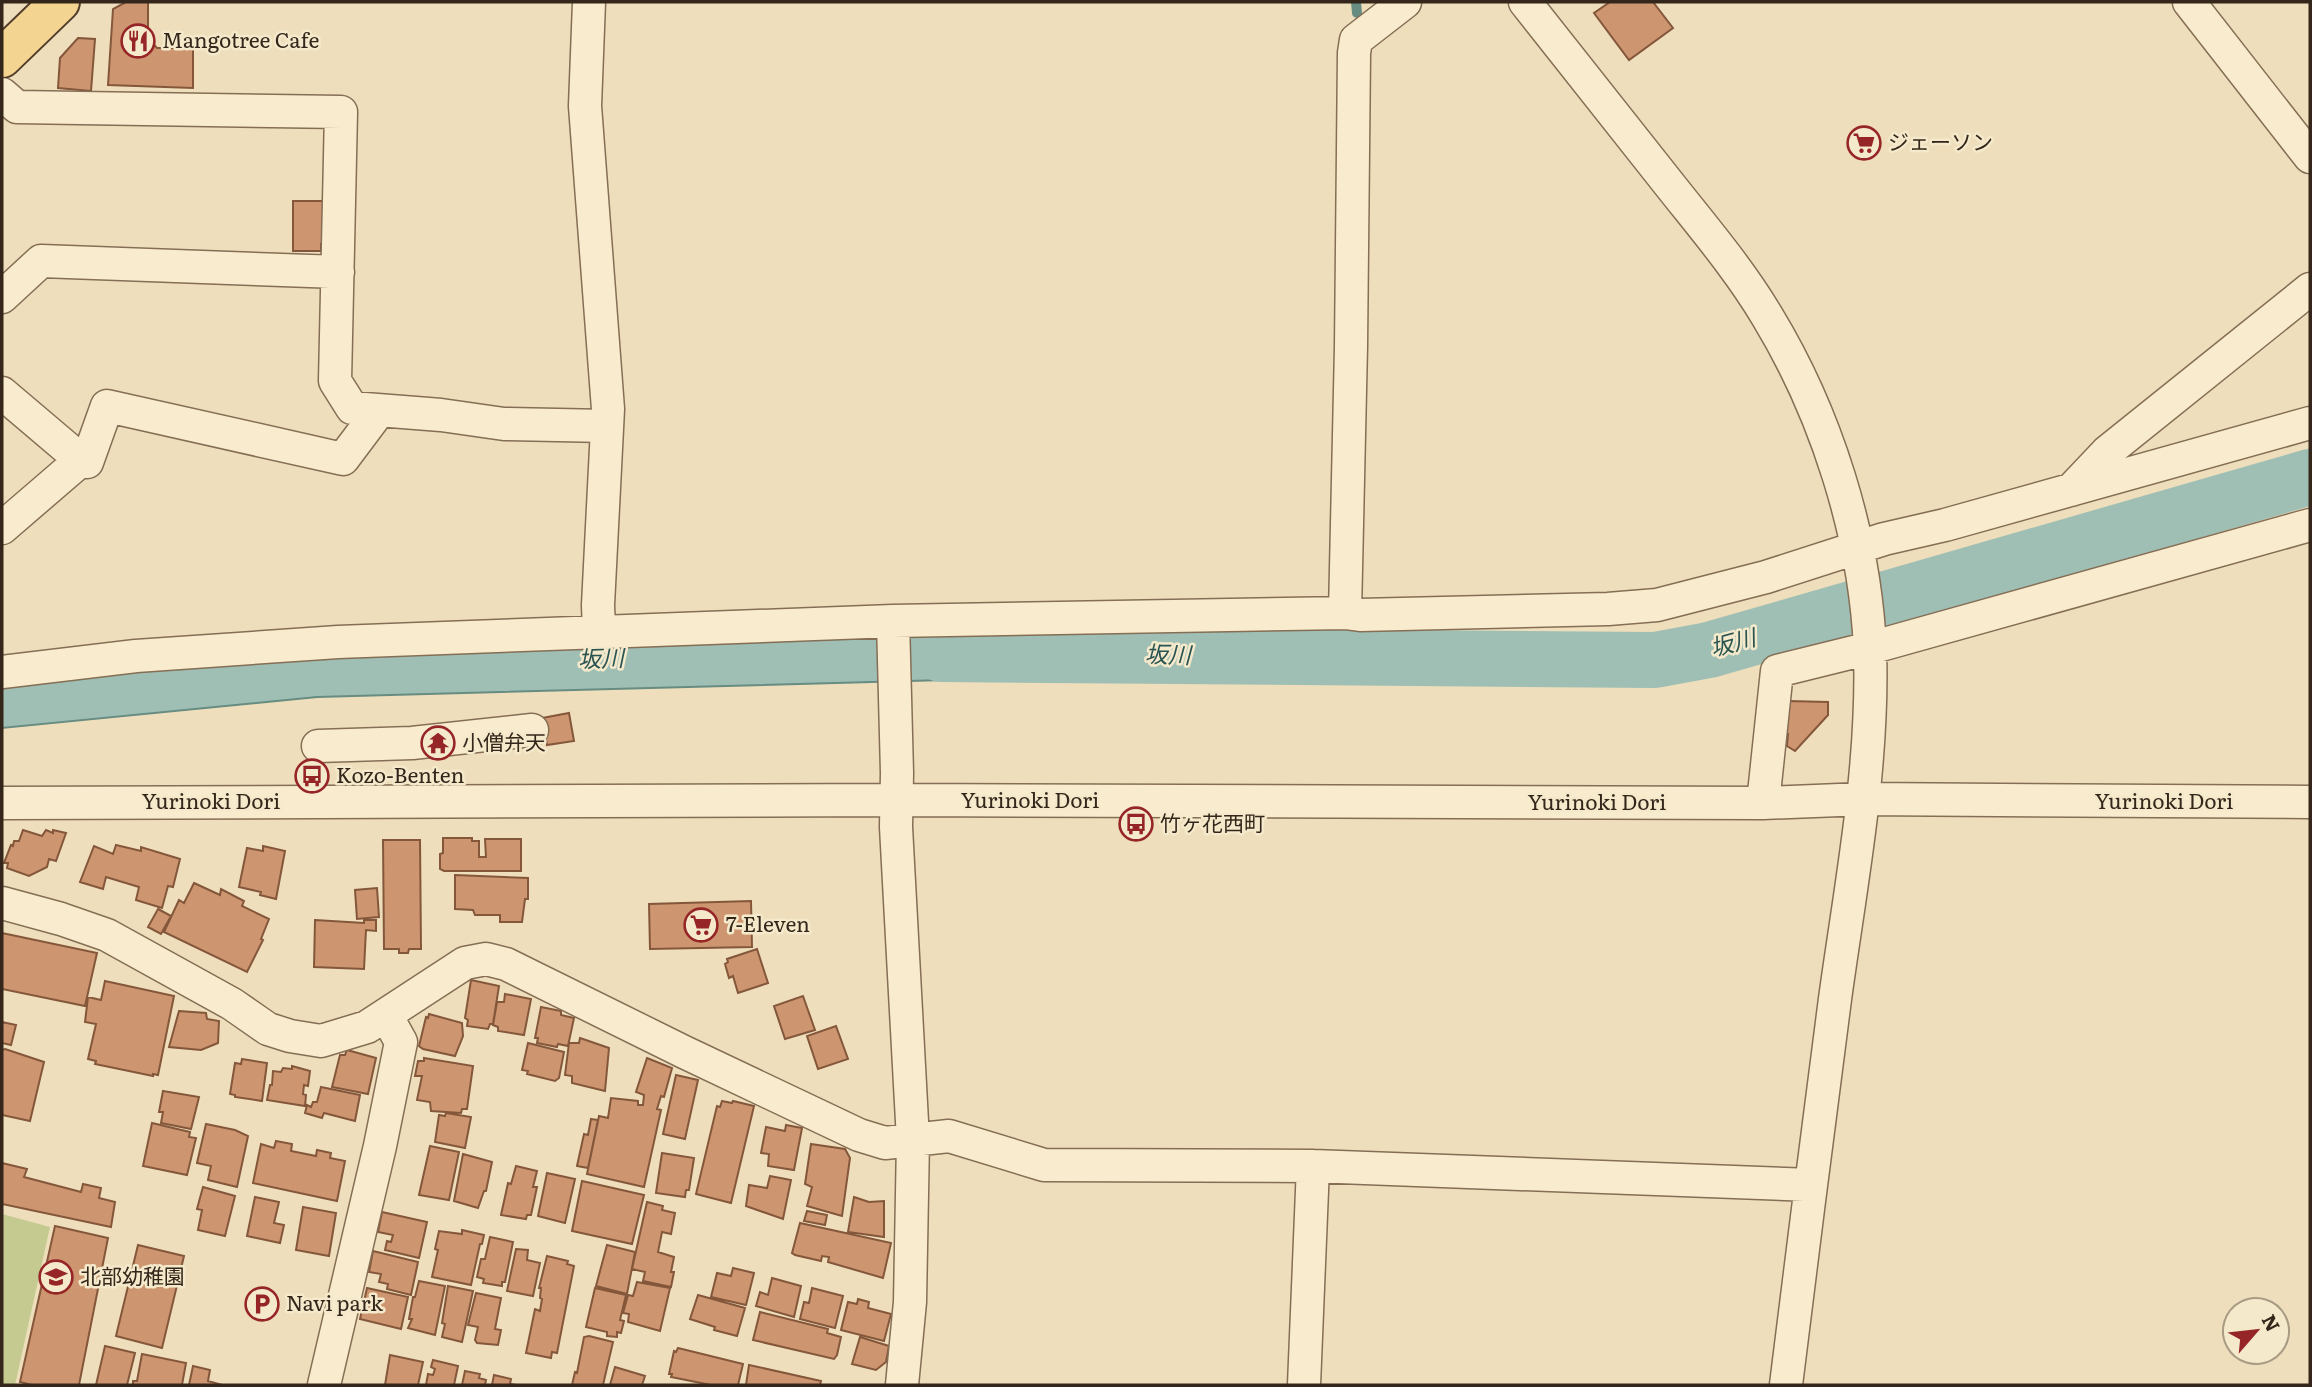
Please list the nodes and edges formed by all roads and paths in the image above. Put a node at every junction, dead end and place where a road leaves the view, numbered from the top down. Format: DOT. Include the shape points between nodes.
graph roads {
  1 [pos="60,2"];
  2 [pos="589,2"];
  3 [pos="1405,2"];
  4 [pos="1525,2"];
  5 [pos="2189,2"];
  6 [pos="2,58"];
  7 [pos="2,94"];
  8 [pos="2310,157"];
  9 [pos="338,272"];
  10 [pos="2310,289"];
  11 [pos="2,297"];
  12 [pos="2,393"];
  13 [pos="379,411"];
  14 [pos="2310,423"];
  15 [pos="607,426"];
  16 [pos="81,460"];
  17 [pos="2071,491"];
  18 [pos="2310,525"];
  19 [pos="2,528"];
  20 [pos="1859,555"];
  21 [pos="1345,613"];
  22 [pos="893,626"];
  23 [pos="599,632"];
  24 [pos="1869,643"];
  25 [pos="2,673"];
  26 [pos="531,730"];
  27 [pos="318,746"];
  28 [pos="1864,799"];
  29 [pos="897,800"];
  30 [pos="2310,802"];
  31 [pos="2,803"];
  32 [pos="1763,803"];
  33 [pos="2,902"];
  34 [pos="386,1015"];
  35 [pos="913,1140"];
  36 [pos="1313,1166"];
  37 [pos="1811,1185"];
  38 [pos="324,1385"];
  39 [pos="902,1385"];
  40 [pos="1304,1385"];
  41 [pos="1786,1385"];
  1 -- 6 [label="main road"];
  2 -- 15 [label="street" via="585,106"];
  3 -- 21 [label="street" via="1356,40 1354,53"];
  4 -- 20 [label="street" via="1768,317 1817,416"];
  5 -- 8 [label="street"];
  7 -- 9 [label="street" via="17,107 341,112"];
  9 -- 11 [label="street" via="41,261"];
  9 -- 13 [label="street" via="335,381 352,408"];
  10 -- 17 [label="street" via="2108,452"];
  12 -- 16 [label="street"];
  13 -- 15 [label="street" via="504,424"];
  13 -- 16 [label="street" via="343,459 107,406 87,462"];
  14 -- 17 [label="street"];
  15 -- 23 [label="street"];
  16 -- 19 [label="street"];
  17 -- 20 [label="street"];
  18 -- 24 [label="street"];
  20 -- 21 [label="street" via="1657,605"];
  20 -- 24 [label="street"];
  21 -- 22 [label="street"];
  22 -- 23 [label="street"];
  22 -- 29 [label="street"];
  23 -- 25 [label="street" via="291,645 136,656"];
  24 -- 28 [label="street"];
  24 -- 32 [label="street" via="1777,671"];
  26 -- 27 [label="street" via="412,743"];
  28 -- 30 [label="street, Yurinoki Dori"];
  28 -- 32 [label="street, Yurinoki Dori"];
  28 -- 37 [label="street"];
  29 -- 31 [label="street, Yurinoki Dori"];
  29 -- 32 [label="street, Yurinoki Dori"];
  29 -- 35 [label="street"];
  33 -- 34 [label="street" via="107,935 268,1029 290,1036 321,1041 367,1027"];
  34 -- 35 [label="street" via="465,963 486,959 506,964 859,1135 885,1143"];
  34 -- 38 [label="street" via="401,1042"];
  35 -- 36 [label="street" via="949,1136 1044,1165"];
  35 -- 39 [label="street" via="910,1316"];
  36 -- 37 [label="street"];
  36 -- 40 [label="street"];
  37 -- 41 [label="street"];
}
